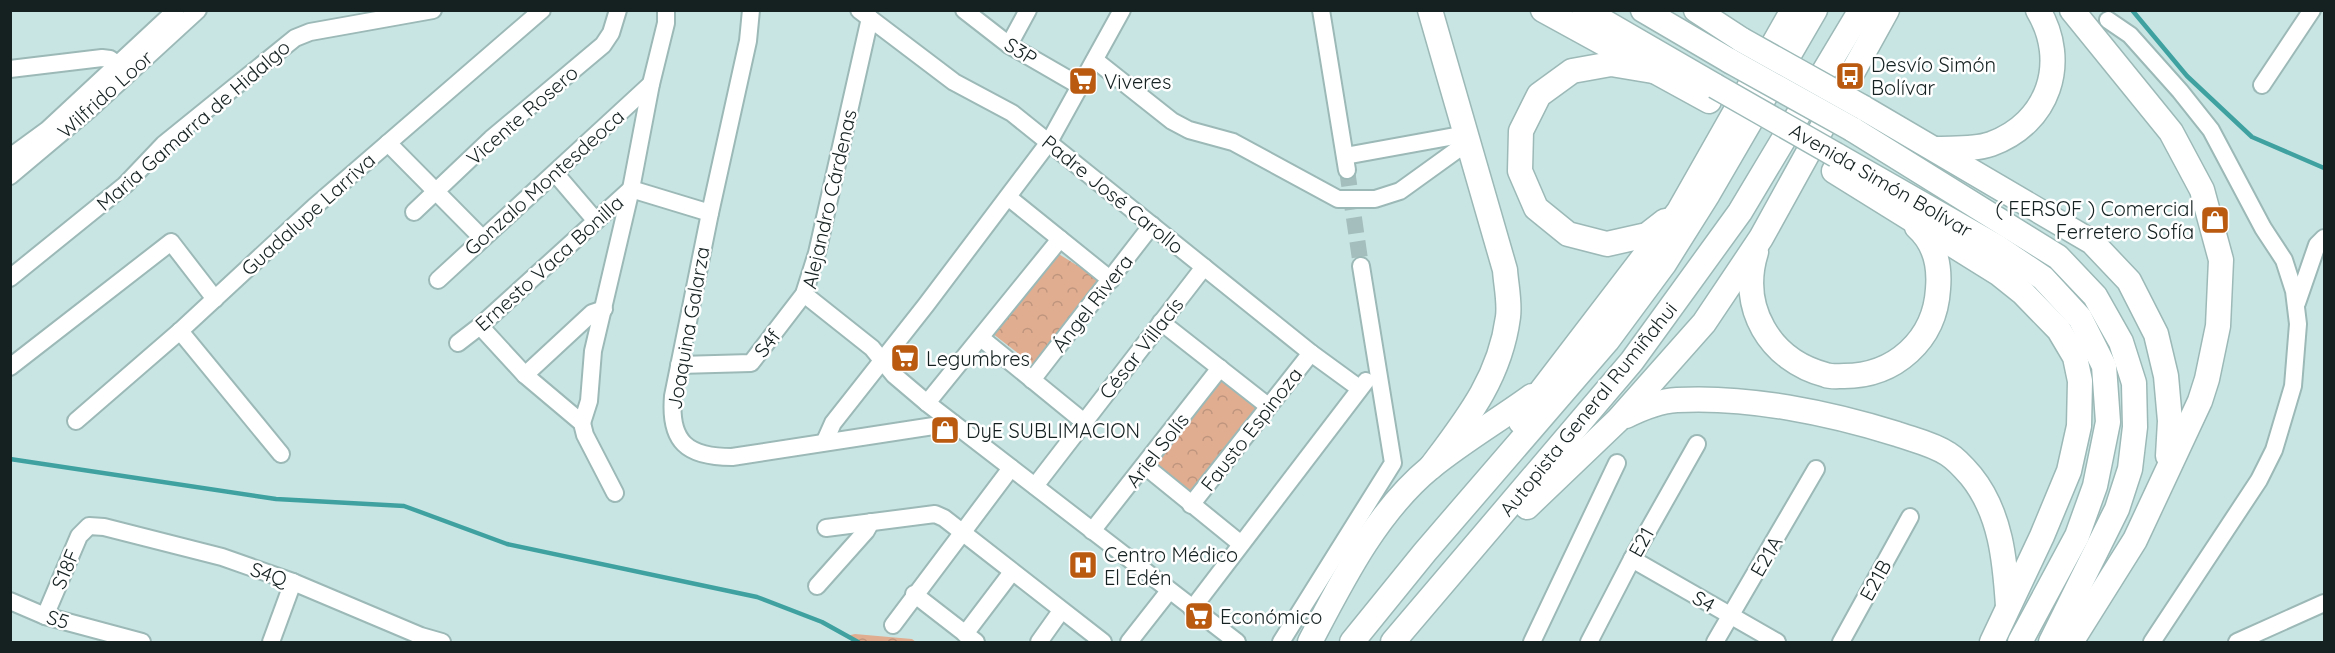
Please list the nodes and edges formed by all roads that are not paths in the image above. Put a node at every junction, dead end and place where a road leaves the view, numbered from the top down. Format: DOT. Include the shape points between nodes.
graph roads {
  1 [pos="176,10"];
  2 [pos="198,10"];
  3 [pos="433,10"];
  4 [pos="542,10"];
  5 [pos="618,10"];
  6 [pos="666,10"];
  7 [pos="750,10"];
  8 [pos="964,10"];
  9 [pos="1028,10"];
  10 [pos="1122,10"];
  11 [pos="1321,10"];
  12 [pos="1430,10"];
  13 [pos="1543,10"];
  14 [pos="1584,10"];
  15 [pos="1643,10"];
  16 [pos="1793,10"];
  17 [pos="1815,10"];
  18 [pos="1861,10"];
  19 [pos="1887,10"];
  20 [pos="2038,10"];
  21 [pos="2072,10"];
  22 [pos="2312,10"];
  23 [pos="1696,11"];
  24 [pos="865,14"];
  25 [pos="2108,20"];
  26 [pos="1009,45"];
  27 [pos="1095,60"];
  28 [pos="117,64"];
  29 [pos="10,69"];
  30 [pos="1653,71"];
  31 [pos="651,84"];
  32 [pos="2262,85"];
  33 [pos="1080,86"];
  34 [pos="1712,93"];
  35 [pos="1467,138"];
  36 [pos="388,142"];
  37 [pos="1049,142"];
  38 [pos="1935,149"];
  39 [pos="10,157"];
  40 [pos="1833,162"];
  41 [pos="555,172"];
  42 [pos="10,176"];
  43 [pos="631,189"];
  44 [pos="437,191"];
  45 [pos="1008,197"];
  46 [pos="1678,211"];
  47 [pos="414,212"];
  48 [pos="710,213"];
  49 [pos="1902,214"];
  50 [pos="597,221"];
  51 [pos="1152,225"];
  52 [pos="482,238"];
  53 [pos="1761,238"];
  54 [pos="2325,238"];
  55 [pos="1060,239"];
  56 [pos="1361,266"];
  57 [pos="1204,267"];
  58 [pos="10,278"];
  59 [pos="438,280"];
  60 [pos="1111,280"];
  61 [pos="804,294"];
  62 [pos="215,299"];
  63 [pos="2296,305"];
  64 [pos="604,309"];
  65 [pos="1161,322"];
  66 [pos="480,326"];
  67 [pos="180,331"];
  68 [pos="981,338"];
  69 [pos="458,343"];
  70 [pos="1311,353"];
  71 [pos="882,361"];
  72 [pos="679,365"];
  73 [pos="10,367"];
  74 [pos="1220,368"];
  75 [pos="1377,370"];
  76 [pos="525,375"];
  77 [pos="1032,380"];
  78 [pos="1359,388"];
  79 [pos="1542,390"];
  80 [pos="927,403"];
  81 [pos="1268,406"];
  82 [pos="1618,420"];
  83 [pos="76,422"];
  84 [pos="1084,422"];
  85 [pos="582,423"];
  86 [pos="953,423"];
  87 [pos="825,441"];
  88 [pos="1697,444"];
  89 [pos="281,454"];
  90 [pos="1617,463"];
  91 [pos="1145,466"];
  92 [pos="1431,467"];
  93 [pos="1011,468"];
  94 [pos="1816,469"];
  95 [pos="2167,473"];
  96 [pos="1035,486"];
  97 [pos="1476,492"];
  98 [pos="615,493"];
  99 [pos="1191,505"];
  100 [pos="1910,517"];
  101 [pos="1500,519"];
  102 [pos="871,522"];
  103 [pos="90,526"];
  104 [pos="826,528"];
  105 [pos="1092,531"];
  106 [pos="961,533"];
  107 [pos="1241,544"];
  108 [pos="1632,559"];
  109 [pos="1012,572"];
  110 [pos="293,582"];
  111 [pos="817,586"];
  112 [pos="1169,591"];
  113 [pos="914,594"];
  114 [pos="10,601"];
  115 [pos="2325,603"];
  116 [pos="1192,609"];
  117 [pos="2008,609"];
  118 [pos="1061,611"];
  119 [pos="45,616"];
  120 [pos="1731,616"];
  121 [pos="893,625"];
  122 [pos="971,638"];
  123 [pos="1227,639"];
  124 [pos="142,642"];
  125 [pos="271,642"];
  126 [pos="442,642"];
  127 [pos="1039,642"];
  128 [pos="1102,642"];
  129 [pos="1129,642"];
  130 [pos="1281,642"];
  131 [pos="1310,642"];
  132 [pos="1352,642"];
  133 [pos="1393,642"];
  134 [pos="1532,642"];
  135 [pos="1589,642"];
  136 [pos="1715,642"];
  137 [pos="1777,642"];
  138 [pos="1841,642"];
  139 [pos="1992,642"];
  140 [pos="2020,642"];
  141 [pos="2051,642"];
  142 [pos="2071,642"];
  143 [pos="2152,642"];
  144 [pos="2237,642"];
  1 -- 28 [label="street, Wilfrido Loor"];
  2 -- 42 [label="street, Wilfrido Loor"];
  3 -- 58 [label="street, Maria Gamarra de Hidalgo" via="295,38 164,144 125,185"];
  4 -- 36 [label="street, Guadalupe Larriva"];
  5 -- 44 [label="street, Vicente Rosero" via="603,45"];
  6 -- 31 [label="street"];
  7 -- 48 [label="street, Joaquina Galarza" via="748,41"];
  8 -- 26 [label="street, S3P"];
  9 -- 26 [label="street"];
  10 -- 27 [label="street"];
  11 -- 35 [label="street" via="1346,163"];
  12 -- 35 [label="highway"];
  13 -- 30 [label="highway"];
  14 -- 34 [label="highway"];
  15 -- 141 [label="highway, Avenida Simón Bolívar, bridge" via="1852,129 2058,257 2095,296 2121,342 2134,383 2135,427 2130,469 2117,509"];
  16 -- 46 [label="highway"];
  17 -- 97 [label="highway, Autopista General Rumiñahui" via="1664,264 1607,341"];
  18 -- 101 [label="highway, Autopista General Rumiñahui" via="1740,212 1632,361"];
  19 -- 53 [label="highway"];
  20 -- 38 [label="highway" via="2053,54 2053,73 2041,105 2020,128 1990,144"];
  21 -- 95 [label="highway" via="2171,132 2202,190 2221,260 2218,326 2207,379"];
  22 -- 32 [label="street"];
  23 -- 38 [label="highway, bridge"];
  24 -- 37 [label="street, Padre José Carollo" via="954,82 1012,113"];
  24 -- 61 [label="street, Alejandro Cárdenas" via="817,253"];
  25 -- 63 [label="street" via="2130,35 2211,130 2284,260"];
  26 -- 33 [label="street, S3P"];
  27 -- 33 [label="street"];
  27 -- 35 [label="street" via="1173,121 1233,142 1338,199 1375,199 1400,191"];
  28 -- 29 [label="street" via="102,58"];
  28 -- 39 [label="street, Wilfrido Loor" via="47,130"];
  30 -- 34 [label="highway"];
  30 -- 46 [label="highway" via="1611,64 1572,71 1539,95 1521,131 1520,171 1536,208 1568,234 1607,244 1647,235"];
  31 -- 41 [label="street, Gonzalo Montesdeoca"];
  31 -- 43 [label="street"];
  33 -- 37 [label="street"];
  34 -- 40 [label="highway"];
  35 -- 92 [label="highway" via="1505,270 1508,314 1500,356 1486,389"];
  36 -- 44 [label="street"];
  36 -- 62 [label="street, Guadalupe Larriva"];
  37 -- 45 [label="street"];
  37 -- 51 [label="street, Padre José Carollo"];
  38 -- 95 [label="highway" via="2092,242 2129,281 2156,334 2166,376 2170,421"];
  40 -- 49 [label="highway"];
  40 -- 140 [label="highway, Avenida Simón Bolívar" via="1998,247 2043,278 2080,318 2104,366 2108,422 2095,486 2077,536"];
  41 -- 50 [label="street"];
  41 -- 52 [label="street, Gonzalo Montesdeoca"];
  43 -- 48 [label="street, Ernesto Vaca Bonilla"];
  43 -- 50 [label="street, Ernesto Vaca Bonilla"];
  43 -- 64 [label="street"];
  44 -- 47 [label="street, Vicente Rosero"];
  44 -- 52 [label="street"];
  45 -- 55 [label="street"];
  45 -- 71 [label="street"];
  46 -- 79 [label="highway"];
  48 -- 72 [label="street, Joaquina Galarza"];
  49 -- 53 [label="highway" via="1929,238 1940,272 1937,307 1922,339 1896,363 1863,376 1827,376 1794,363 1768,339 1753,307 1750,271"];
  49 -- 117 [label="highway" via="1998,273 2023,293 2059,330 2075,357 2080,381 2079,426 2068,471"];
  50 -- 66 [label="street, Ernesto Vaca Bonilla"];
  51 -- 57 [label="street, Padre José Carollo"];
  51 -- 60 [label="street, Ángel Rivera"];
  52 -- 59 [label="street, Gonzalo Montesdeoca"];
  53 -- 82 [label="highway" via="1704,322"];
  54 -- 63 [label="street" via="2317,245"];
  55 -- 60 [label="street"];
  55 -- 68 [label="street"];
  56 -- 75 [label="street"];
  57 -- 65 [label="street, César Villacís"];
  57 -- 70 [label="street, Padre José Carollo"];
  60 -- 77 [label="street, Ángel Rivera"];
  61 -- 71 [label="street, Alejandro Cárdenas" via="872,348"];
  61 -- 72 [label="street, S4f" via="753,362"];
  62 -- 67 [label="street, Guadalupe Larriva"];
  62 -- 73 [label="street" via="171,242"];
  63 -- 143 [label="street" via="2293,386 2274,450 2259,480"];
  64 -- 76 [label="street" via="592,313"];
  64 -- 85 [label="street" via="592,351 589,401"];
  65 -- 74 [label="street"];
  65 -- 84 [label="street, César Villacís"];
  66 -- 69 [label="street, Ernesto Vaca Bonilla"];
  66 -- 76 [label="street"];
  67 -- 83 [label="street, Guadalupe Larriva"];
  67 -- 89 [label="street"];
  68 -- 77 [label="street"];
  68 -- 80 [label="street"];
  70 -- 78 [label="street, Padre José Carollo"];
  70 -- 81 [label="street, Fausto Espinoza"];
  71 -- 80 [label="street, Alejandro Cárdenas"];
  71 -- 87 [label="street" via="828,431"];
  72 -- 87 [label="street, Joaquina Galarza" via="672,420 678,437 690,448 732,457"];
  74 -- 81 [label="street"];
  74 -- 91 [label="street, Ariel Solís"];
  75 -- 78 [label="street"];
  75 -- 130 [label="street" via="1393,463"];
  76 -- 85 [label="street"];
  77 -- 84 [label="street"];
  78 -- 107 [label="street"];
  79 -- 92 [label="highway"];
  79 -- 97 [label="highway"];
  80 -- 86 [label="street, Alejandro Cárdenas"];
  81 -- 99 [label="street, Fausto Espinoza"];
  82 -- 101 [label="highway" via="1526,508"];
  82 -- 117 [label="highway" via="1643,407 1676,400 1743,402 1868,425 1941,451 1971,476 1987,502 2000,534"];
  84 -- 96 [label="street, César Villacís"];
  85 -- 98 [label="street"];
  86 -- 87 [label="street, Joaquina Galarza"];
  86 -- 93 [label="street, Alejandro Cárdenas"];
  88 -- 108 [label="street, E21"];
  90 -- 134 [label="street"];
  91 -- 99 [label="street"];
  91 -- 105 [label="street, Ariel Solís"];
  92 -- 131 [label="highway" via="1402,495 1368,540"];
  93 -- 96 [label="street, Alejandro Cárdenas"];
  93 -- 106 [label="street"];
  94 -- 120 [label="street, E21A"];
  95 -- 142 [label="highway" via="2135,540"];
  96 -- 105 [label="street, Alejandro Cárdenas"];
  97 -- 132 [label="highway, Autopista General Rumiñahui"];
  99 -- 107 [label="street"];
  100 -- 138 [label="street, E21B"];
  101 -- 133 [label="highway, Autopista General Rumiñahui"];
  102 -- 104 [label="street"];
  102 -- 106 [label="street" via="935,514"];
  102 -- 111 [label="street"];
  103 -- 110 [label="street, S4Q" via="222,557"];
  103 -- 119 [label="street, S18F" via="79,536"];
  105 -- 112 [label="street, Alejandro Cárdenas"];
  106 -- 109 [label="street"];
  106 -- 113 [label="street"];
  107 -- 116 [label="street"];
  108 -- 120 [label="street, S4"];
  108 -- 135 [label="street, E21"];
  109 -- 118 [label="street"];
  109 -- 122 [label="street"];
  110 -- 125 [label="street"];
  110 -- 126 [label="street, S4Q"];
  112 -- 116 [label="street, Alejandro Cárdenas"];
  112 -- 129 [label="street"];
  113 -- 121 [label="street"];
  113 -- 122 [label="street"];
  114 -- 119 [label="street, S5"];
  115 -- 144 [label="street"];
  116 -- 123 [label="street, Alejandro Cárdenas"];
  117 -- 139 [label="highway"];
  118 -- 127 [label="street"];
  118 -- 128 [label="street"];
  119 -- 124 [label="street, S5"];
  120 -- 136 [label="street, E21A"];
  120 -- 137 [label="street, S4"];
}
